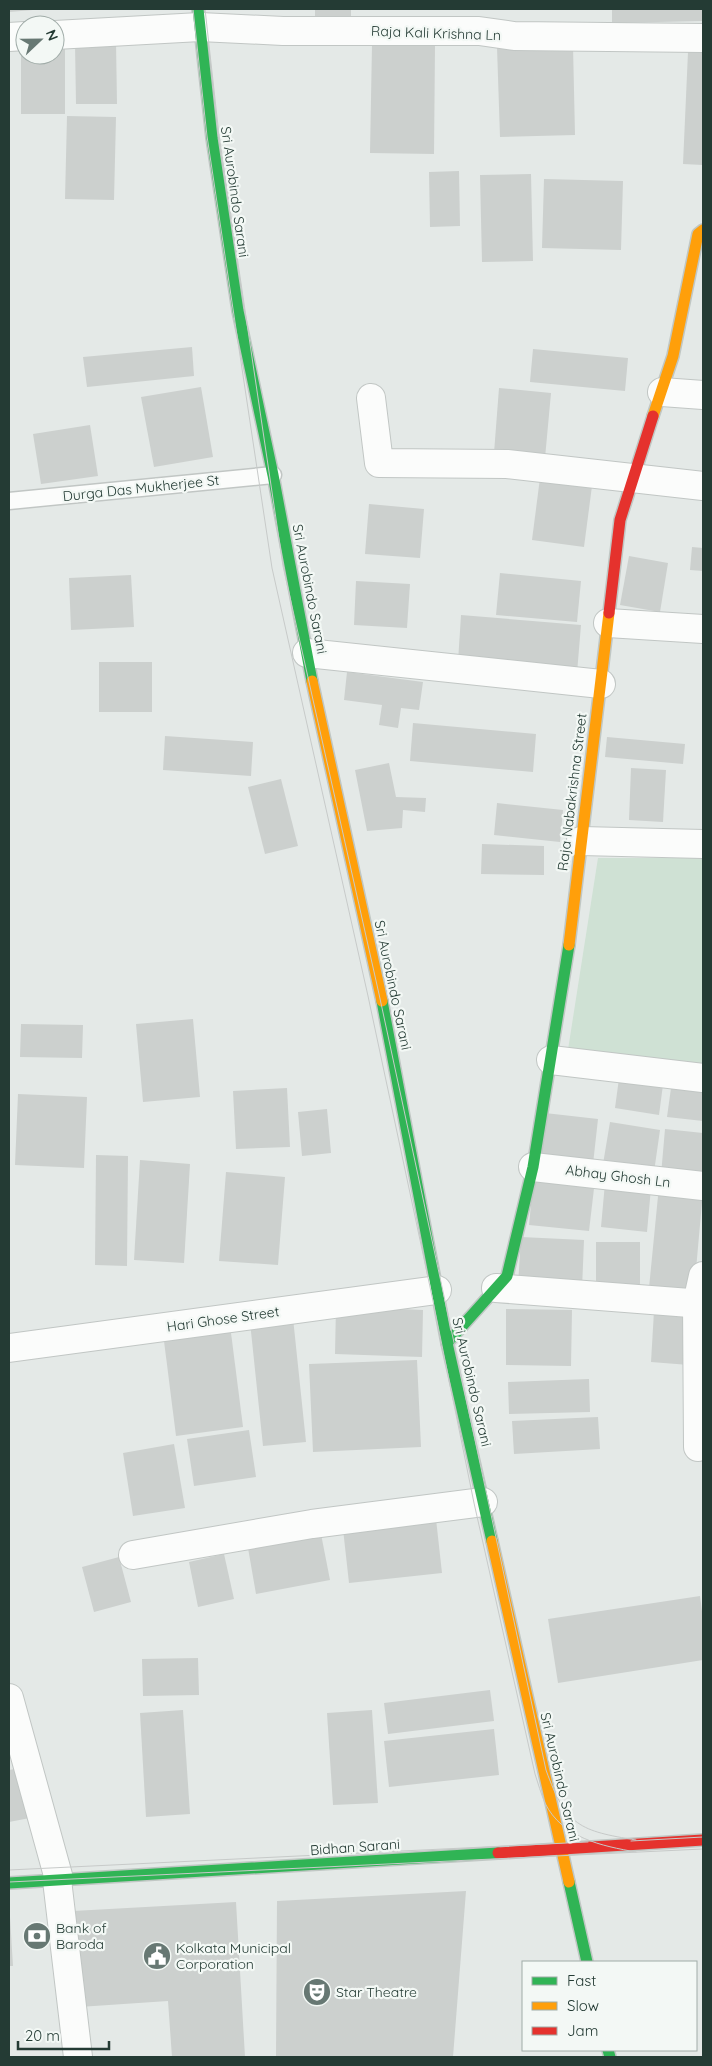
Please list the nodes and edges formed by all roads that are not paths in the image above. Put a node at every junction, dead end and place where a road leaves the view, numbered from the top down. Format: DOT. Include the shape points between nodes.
graph roads {
  1 [pos="199,18"];
  2 [pos="478,20"];
  3 [pos="65,34"];
  4 [pos="703,38"];
  5 [pos="703,230"];
  6 [pos="662,392"];
  7 [pos="703,395"];
  8 [pos="371,398"];
  9 [pos="273,475"];
  10 [pos="633,479"];
  11 [pos="703,486"];
  12 [pos="9,501"];
  13 [pos="608,623"];
  14 [pos="703,629"];
  15 [pos="307,653"];
  16 [pos="600,684"];
  17 [pos="581,841"];
  18 [pos="703,844"];
  19 [pos="551,1060"];
  20 [pos="703,1078"];
  21 [pos="533,1167"];
  22 [pos="703,1186"];
  23 [pos="703,1276"];
  24 [pos="496,1288"];
  25 [pos="437,1290"];
  26 [pos="700,1303"];
  27 [pos="447,1343"];
  28 [pos="9,1348"];
  29 [pos="698,1448"];
  30 [pos="483,1502"];
  31 [pos="133,1555"];
  32 [pos="9,1698"];
  33 [pos="703,1840"];
  34 [pos="560,1849"];
  35 [pos="58,1880"];
  36 [pos="9,1883"];
  37 [pos="587,1961"];
  38 [pos="78,2057"];
  1 -- 2 [label="street, Raja Kali Krishna Ln" via="283,31"];
  1 -- 3 [label="street, Raja Kali Krishna Ln"];
  1 -- 9 [label="main road, Sri Aurobindo Sarani" via="212,138 238,311"];
  2 -- 4 [label="street, Raja Kali Krishna Ln" via="514,36"];
  5 -- 6 [label="main road, Raja Nabakrishna Street" via="698,234 673,356"];
  6 -- 7 [label="street"];
  6 -- 10 [label="main road, Raja Nabakrishna Street"];
  8 -- 10 [label="street" via="379,463 507,464"];
  9 -- 12 [label="lane, Durga Das Mukherjee St"];
  9 -- 15 [label="main road, Sri Aurobindo Sarani"];
  10 -- 11 [label="street"];
  10 -- 13 [label="main road, Raja Nabakrishna Street" via="620,520"];
  13 -- 14 [label="street"];
  13 -- 16 [label="main road, Raja Nabakrishna Street"];
  15 -- 16 [label="street"];
  15 -- 25 [label="main road, Sri Aurobindo Sarani" via="381,994"];
  16 -- 17 [label="main road, Raja Nabakrishna Street"];
  17 -- 18 [label="street"];
  17 -- 19 [label="main road, Raja Nabakrishna Street"];
  19 -- 20 [label="street"];
  19 -- 21 [label="main road, Raja Nabakrishna Street"];
  21 -- 22 [label="street, Abhay Ghosh Ln"];
  21 -- 24 [label="main road, Raja Nabakrishna Street" via="507,1276"];
  23 -- 26 [label="street"];
  24 -- 26 [label="street"];
  24 -- 27 [label="main road, Raja Nabakrishna Street"];
  25 -- 27 [label="main road, Sri Aurobindo Sarani"];
  25 -- 28 [label="street, Hari Ghose Street"];
  26 -- 29 [label="street"];
  27 -- 30 [label="main road, Sri Aurobindo Sarani"];
  30 -- 31 [label="street" via="312,1524"];
  30 -- 34 [label="main road, Sri Aurobindo Sarani"];
  32 -- 35 [label="street"];
  33 -- 34 [label="main road, Bidhan Sarani"];
  34 -- 35 [label="main road, Bidhan Sarani"];
  34 -- 37 [label="main road, Sri Aurobindo Sarani"];
  35 -- 36 [label="main road, Bidhan Sarani"];
  35 -- 38 [label="street"];
}
